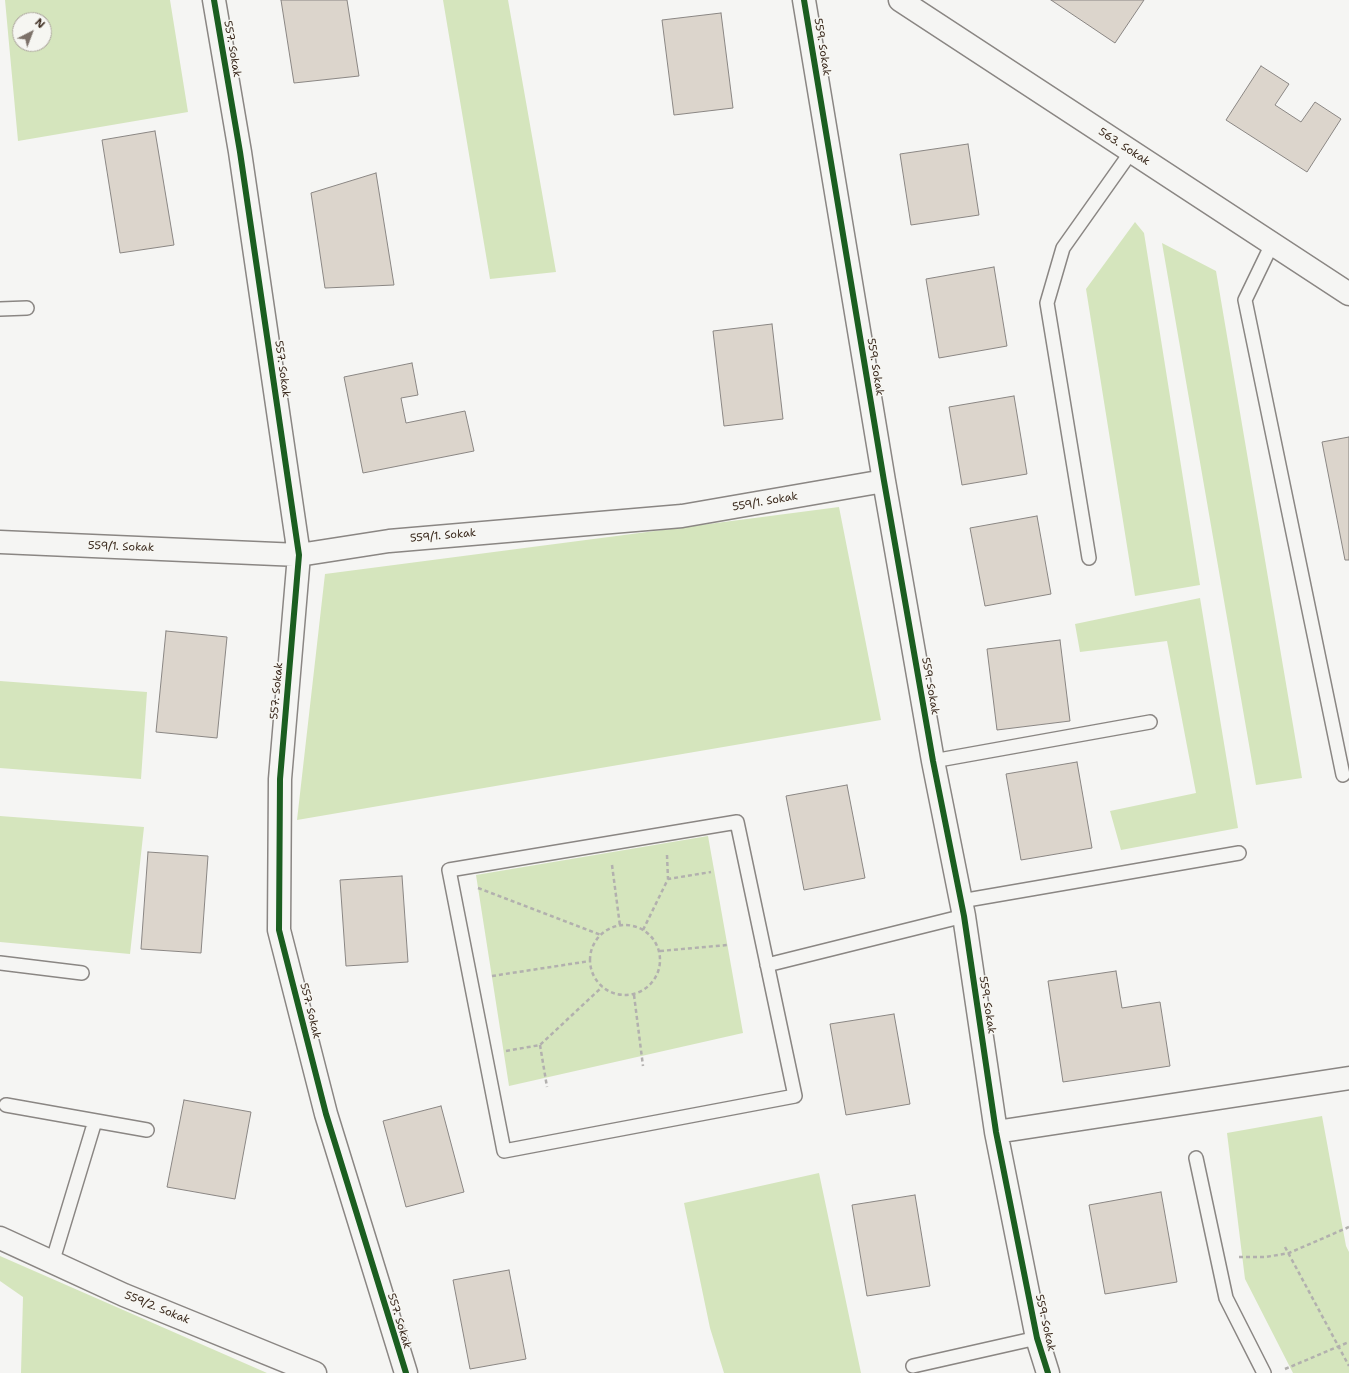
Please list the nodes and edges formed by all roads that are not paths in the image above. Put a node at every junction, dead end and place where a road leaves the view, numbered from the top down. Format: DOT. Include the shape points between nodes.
graph roads {
  1 [pos="214,0"];
  2 [pos="804,0"];
  3 [pos="900,0"];
  4 [pos="1130,152"];
  5 [pos="1272,244"];
  6 [pos="1349,294"];
  7 [pos="27,308"];
  8 [pos="0,309"];
  9 [pos="884,481"];
  10 [pos="0,542"];
  11 [pos="299,555"];
  12 [pos="1089,558"];
  13 [pos="1150,722"];
  14 [pos="933,760"];
  15 [pos="1343,775"];
  16 [pos="1239,853"];
  17 [pos="962,909"];
  18 [pos="0,963"];
  19 [pos="767,965"];
  20 [pos="82,973"];
  21 [pos="1349,1078"];
  22 [pos="6,1105"];
  23 [pos="95,1121"];
  24 [pos="147,1130"];
  25 [pos="996,1132"];
  26 [pos="1196,1158"];
  27 [pos="0,1238"];
  28 [pos="52,1263"];
  29 [pos="1036,1338"];
  30 [pos="913,1366"];
  31 [pos="315,1373"];
  32 [pos="406,1373"];
  33 [pos="1048,1373"];
  34 [pos="1264,1373"];
  1 -- 11 [label="street, 557. Sokak" via="240,152"];
  2 -- 9 [label="street, 559. Sokak"];
  3 -- 4 [label="street, 563. Sokak"];
  4 -- 5 [label="street, 563. Sokak"];
  4 -- 12 [label="lane" via="1063,248 1047,303"];
  5 -- 6 [label="street, 563. Sokak"];
  5 -- 15 [label="lane" via="1245,300"];
  7 -- 8 [label="lane"];
  9 -- 11 [label="street, 559/1. Sokak" via="682,516 389,541"];
  9 -- 14 [label="street, 559. Sokak"];
  10 -- 11 [label="street, 559/1. Sokak"];
  11 -- 32 [label="street, 557. Sokak" via="280,779 279,930 326,1114"];
  13 -- 14 [label="lane"];
  14 -- 17 [label="street, 559. Sokak"];
  16 -- 17 [label="lane"];
  17 -- 19 [label="lane"];
  17 -- 25 [label="street, 559. Sokak"];
  18 -- 20 [label="lane"];
  19 -- 19 [label="lane" via="737,822 449,870 504,1151 795,1096"];
  21 -- 25 [label="street"];
  22 -- 23 [label="lane"];
  23 -- 24 [label="lane"];
  23 -- 28 [label="lane"];
  25 -- 29 [label="street, 559. Sokak"];
  26 -- 34 [label="lane" via="1226,1298"];
  27 -- 28 [label="street, 559/2. Sokak"];
  28 -- 31 [label="street, 559/2. Sokak"];
  29 -- 30 [label="lane"];
  29 -- 33 [label="street, 559. Sokak"];
}
